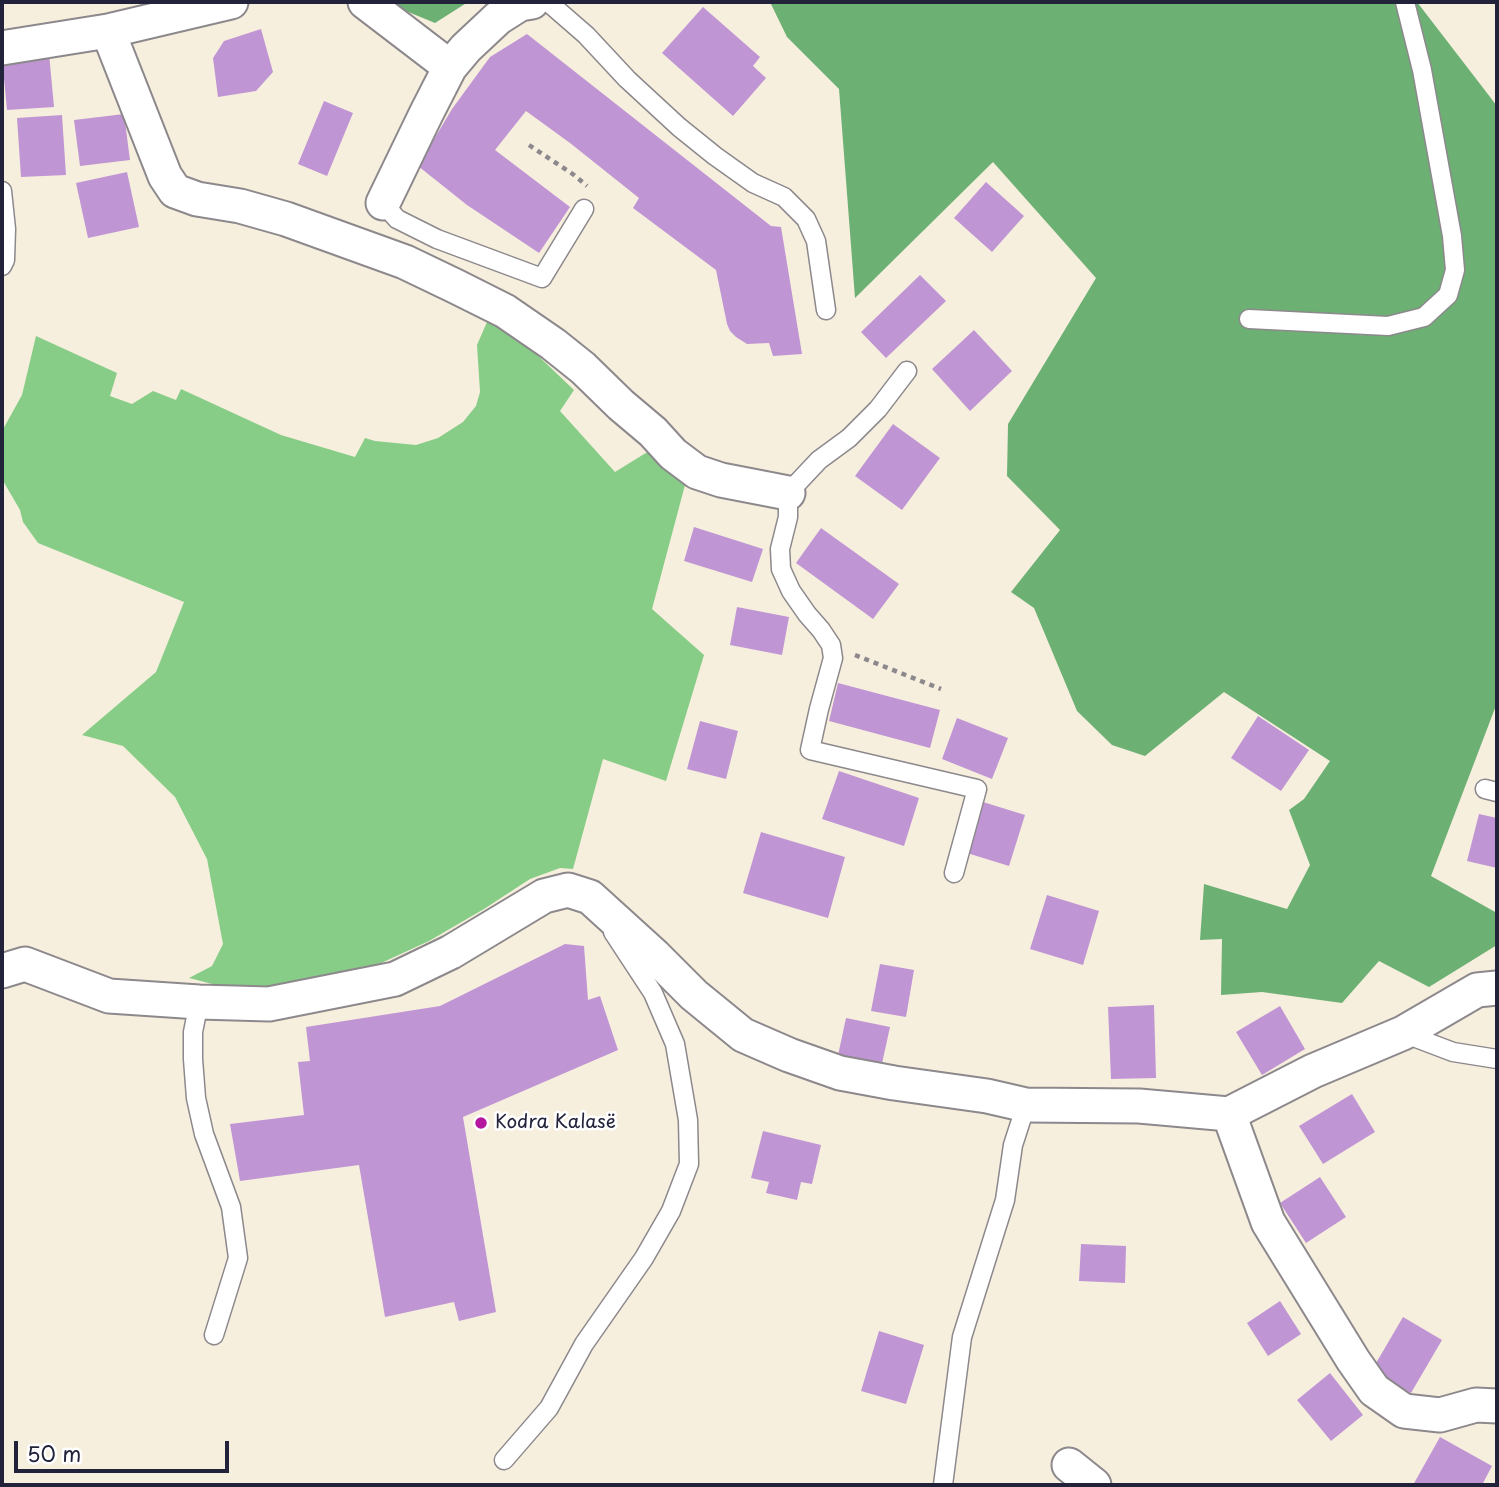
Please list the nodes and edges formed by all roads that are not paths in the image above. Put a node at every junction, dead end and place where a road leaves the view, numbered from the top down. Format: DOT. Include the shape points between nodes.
graph roads {
  1 [pos="231,2"];
  2 [pos="365,2"];
  3 [pos="532,2"];
  4 [pos="548,2"];
  5 [pos="1405,2"];
  6 [pos="108,31"];
  7 [pos="2,48"];
  8 [pos="450,68"];
  9 [pos="2,191"];
  10 [pos="383,204"];
  11 [pos="584,209"];
  12 [pos="2,266"];
  13 [pos="826,310"];
  14 [pos="1250,319"];
  15 [pos="906,371"];
  16 [pos="788,493"];
  17 [pos="954,873"];
  18 [pos="590,897"];
  19 [pos="2,971"];
  20 [pos="1497,988"];
  21 [pos="198,1002"];
  22 [pos="1403,1033"];
  23 [pos="1497,1059"];
  24 [pos="1026,1105"];
  25 [pos="1229,1114"];
  26 [pos="215,1335"];
  27 [pos="1497,1406"];
  28 [pos="504,1460"];
  29 [pos="943,1485"];
  1 -- 6 [label="street"];
  2 -- 8 [label="street"];
  3 -- 8 [label="street" via="498,18"];
  4 -- 13 [label="lane" via="679,127 753,183 784,197 806,219 816,241"];
  5 -- 14 [label="lane" via="1452,236 1455,270 1448,295 1424,317 1388,326"];
  6 -- 7 [label="street"];
  6 -- 16 [label="street" via="175,191 286,219 405,262 455,286 505,311 553,344 697,471"];
  8 -- 10 [label="street"];
  9 -- 12 [label="lane" via="6,229"];
  10 -- 11 [label="lane" via="397,219 437,239 542,278"];
  15 -- 16 [label="lane" via="878,409"];
  16 -- 17 [label="lane" via="781,569 791,591 831,645 833,658 810,750 977,789"];
  18 -- 21 [label="street" via="568,890 544,896 451,952 395,979 269,1004"];
  18 -- 24 [label="street" via="743,1035 840,1073"];
  18 -- 28 [label="lane" via="653,993 675,1044 688,1120 689,1164 671,1211 644,1258 584,1344 549,1408"];
  19 -- 21 [label="street" via="25,964 109,996"];
  20 -- 22 [label="street" via="1477,990"];
  21 -- 26 [label="lane" via="193,1032 196,1098 204,1134 232,1207 238,1258"];
  22 -- 23 [label="lane" via="1453,1052"];
  22 -- 25 [label="street" via="1313,1071"];
  24 -- 25 [label="street" via="1139,1106"];
  24 -- 29 [label="lane" via="1013,1145 1005,1200 962,1337"];
  25 -- 27 [label="street" via="1268,1222 1374,1390 1404,1411 1440,1415 1476,1405"];
}
